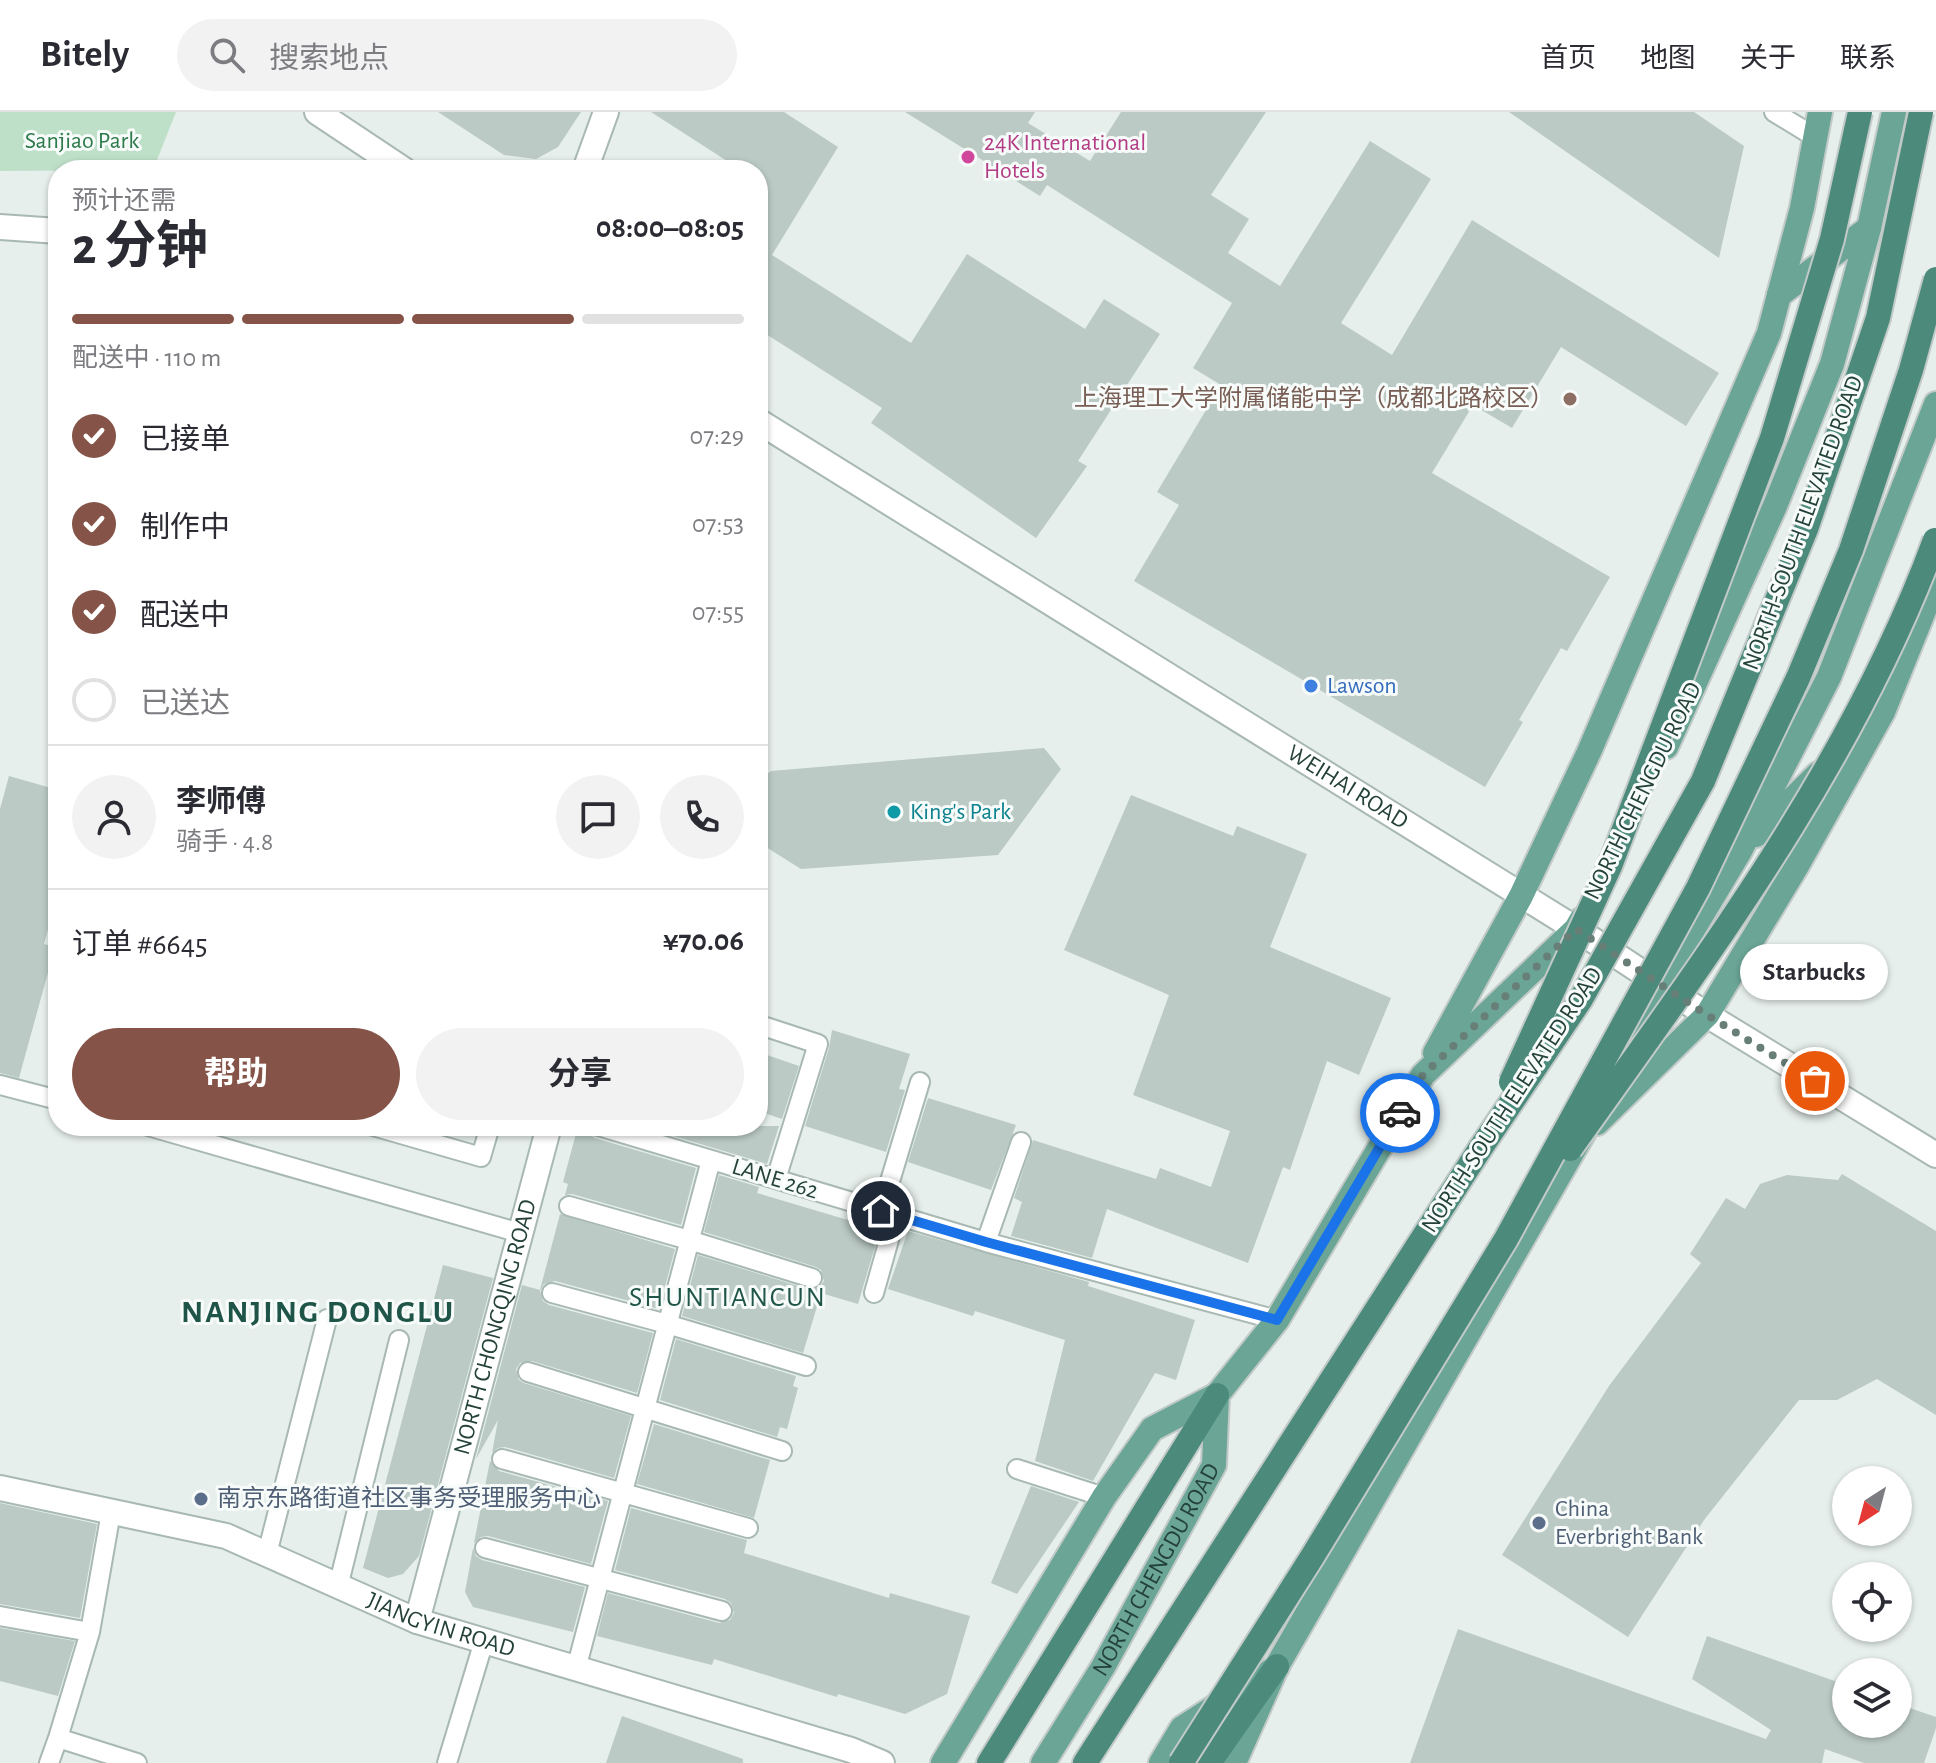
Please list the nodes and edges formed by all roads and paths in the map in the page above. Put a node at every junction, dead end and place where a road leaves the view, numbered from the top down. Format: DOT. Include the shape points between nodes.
graph roads {
  1 [pos="317,112"];
  2 [pos="606,112"];
  3 [pos="1774,112"];
  4 [pos="1820,112"];
  5 [pos="1860,112"];
  6 [pos="1894,112"];
  7 [pos="1921,112"];
  8 [pos="1815,137"];
  9 [pos="389,160"];
  10 [pos="589,160"];
  11 [pos="0,227"];
  12 [pos="1869,228"];
  13 [pos="48,230"];
  14 [pos="1936,279"];
  15 [pos="1779,295"];
  16 [pos="1936,404"];
  17 [pos="768,427"];
  18 [pos="1936,536"];
  19 [pos="1936,581"];
  20 [pos="1883,712"];
  21 [pos="1740,851"];
  22 [pos="1521,896"];
  23 [pos="1576,929"];
  24 [pos="1661,983"];
  25 [pos="1707,1015"];
  26 [pos="768,1028"];
  27 [pos="1423,1075"];
  28 [pos="920,1082"];
  29 [pos="0,1085"];
  30 [pos="48,1097"];
  31 [pos="183,1136"];
  32 [pos="408,1136"];
  33 [pos="487,1136"];
  34 [pos="546,1136"];
  35 [pos="631,1136"];
  36 [pos="1579,1140"];
  37 [pos="1021,1142"];
  38 [pos="1480,1149"];
  39 [pos="1936,1155"];
  40 [pos="711,1160"];
  41 [pos="776,1179"];
  42 [pos="569,1206"];
  43 [pos="889,1213"];
  44 [pos="520,1233"];
  45 [pos="1506,1239"];
  46 [pos="689,1240"];
  47 [pos="986,1242"];
  48 [pos="812,1278"];
  49 [pos="552,1293"];
  50 [pos="874,1293"];
  51 [pos="327,1319"];
  52 [pos="1277,1320"];
  53 [pos="667,1324"];
  54 [pos="399,1340"];
  55 [pos="806,1366"];
  56 [pos="528,1372"];
  57 [pos="1217,1395"];
  58 [pos="646,1407"];
  59 [pos="782,1451"];
  60 [pos="502,1459"];
  61 [pos="1017,1469"];
  62 [pos="0,1488"];
  63 [pos="623,1492"];
  64 [pos="1104,1497"];
  65 [pos="111,1512"];
  66 [pos="748,1528"];
  67 [pos="485,1548"];
  68 [pos="267,1554"];
  69 [pos="600,1579"];
  70 [pos="338,1587"];
  71 [pos="722,1611"];
  72 [pos="0,1616"];
  73 [pos="417,1621"];
  74 [pos="90,1632"];
  75 [pos="484,1641"];
  76 [pos="1277,1666"];
  77 [pos="576,1669"];
  78 [pos="58,1738"];
  79 [pos="49,1763"];
  80 [pos="137,1763"];
  81 [pos="447,1763"];
  82 [pos="882,1763"];
  83 [pos="943,1763"];
  84 [pos="989,1763"];
  85 [pos="1043,1763"];
  86 [pos="1085,1763"];
  87 [pos="1161,1763"];
  88 [pos="1181,1763"];
  89 [pos="1209,1763"];
  90 [pos="1234,1763"];
  1 -- 9 [label="street"];
  2 -- 10 [label="street"];
  3 -- 8 [label="lane"];
  4 -- 8 [label="main road"];
  5 -- 38 [label="highway, bridge" via="1832,239 1772,438 1610,866"];
  6 -- 12 [label="main road, NORTH CHENGDU ROAD"];
  7 -- 38 [label="highway, NORTH-SOUTH ELEVATED ROAD, bridge" via="1878,318 1806,529 1703,781 1581,999"];
  8 -- 15 [label="main road"];
  11 -- 13 [label="street"];
  12 -- 15 [label="main road"];
  12 -- 23 [label="main road, NORTH CHENGDU ROAD" via="1832,364 1775,506 1641,801"];
  14 -- 45 [label="highway, NORTH-SOUTH ELEVATED ROAD, bridge" via="1851,550 1798,678 1698,888"];
  15 -- 22 [label="main road" via="1769,333 1674,559"];
  16 -- 21 [label="main road" via="1829,677"];
  17 -- 22 [label="street, WEIHAI ROAD"];
  18 -- 45 [label="highway, bridge" via="1870,691 1795,820 1708,954"];
  19 -- 20 [label="main road"];
  20 -- 21 [label="main road"];
  20 -- 25 [label="main road"];
  21 -- 24 [label="main road"];
  22 -- 23 [label="street, WEIHAI ROAD"];
  22 -- 27 [label="main road"];
  23 -- 24 [label="street, WEIHAI ROAD"];
  23 -- 27 [label="main road, NORTH CHENGDU ROAD"];
  24 -- 25 [label="street, WEIHAI ROAD"];
  24 -- 36 [label="main road"];
  25 -- 36 [label="main road"];
  25 -- 39 [label="street, WEIHAI ROAD"];
  26 -- 41 [label="lane" via="818,1044"];
  27 -- 52 [label="main road, NORTH CHENGDU ROAD"];
  28 -- 43 [label="lane"];
  29 -- 30 [label="lane"];
  31 -- 44 [label="lane"];
  32 -- 33 [label="lane" via="481,1157"];
  34 -- 44 [label="street, NORTH CHONGQING ROAD"];
  35 -- 40 [label="lane, LANE 262"];
  36 -- 76 [label="main road"];
  37 -- 47 [label="lane"];
  38 -- 86 [label="highway, NORTH-SOUTH ELEVATED ROAD"];
  40 -- 41 [label="lane, LANE 262"];
  40 -- 46 [label="lane"];
  41 -- 43 [label="lane, LANE 262"];
  42 -- 46 [label="lane"];
  43 -- 47 [label="lane, LANE 262"];
  43 -- 50 [label="lane"];
  44 -- 73 [label="street, NORTH CHONGQING ROAD"];
  45 -- 88 [label="highway, NORTH-SOUTH ELEVATED ROAD, bridge"];
  46 -- 48 [label="lane"];
  46 -- 53 [label="lane"];
  47 -- 52 [label="lane, LANE 262"];
  49 -- 53 [label="lane"];
  51 -- 68 [label="lane"];
  52 -- 57 [label="main road, NORTH CHENGDU ROAD"];
  53 -- 55 [label="lane"];
  53 -- 58 [label="lane"];
  54 -- 70 [label="lane"];
  56 -- 58 [label="lane"];
  57 -- 64 [label="main road" via="1152,1429"];
  57 -- 84 [label="highway"];
  57 -- 85 [label="main road, NORTH CHENGDU ROAD" via="1214,1465 1103,1667"];
  58 -- 59 [label="lane"];
  58 -- 63 [label="lane"];
  60 -- 63 [label="lane"];
  61 -- 64 [label="lane"];
  62 -- 65 [label="street, JIANGYIN ROAD"];
  63 -- 66 [label="lane"];
  63 -- 69 [label="lane"];
  64 -- 83 [label="main road"];
  65 -- 68 [label="street, JIANGYIN ROAD" via="226,1536"];
  65 -- 74 [label="lane"];
  67 -- 69 [label="lane"];
  68 -- 70 [label="street, JIANGYIN ROAD" via="288,1574"];
  69 -- 71 [label="lane"];
  69 -- 77 [label="lane"];
  70 -- 73 [label="street, JIANGYIN ROAD"];
  72 -- 74 [label="lane"];
  73 -- 75 [label="street, JIANGYIN ROAD"];
  74 -- 78 [label="lane"];
  75 -- 77 [label="street, JIANGYIN ROAD"];
  75 -- 81 [label="lane"];
  76 -- 87 [label="main road" via="1182,1728"];
  76 -- 89 [label="highway"];
  76 -- 90 [label="main road"];
  77 -- 82 [label="street, JIANGYIN ROAD"];
  78 -- 79 [label="lane"];
  78 -- 80 [label="lane"];
}
